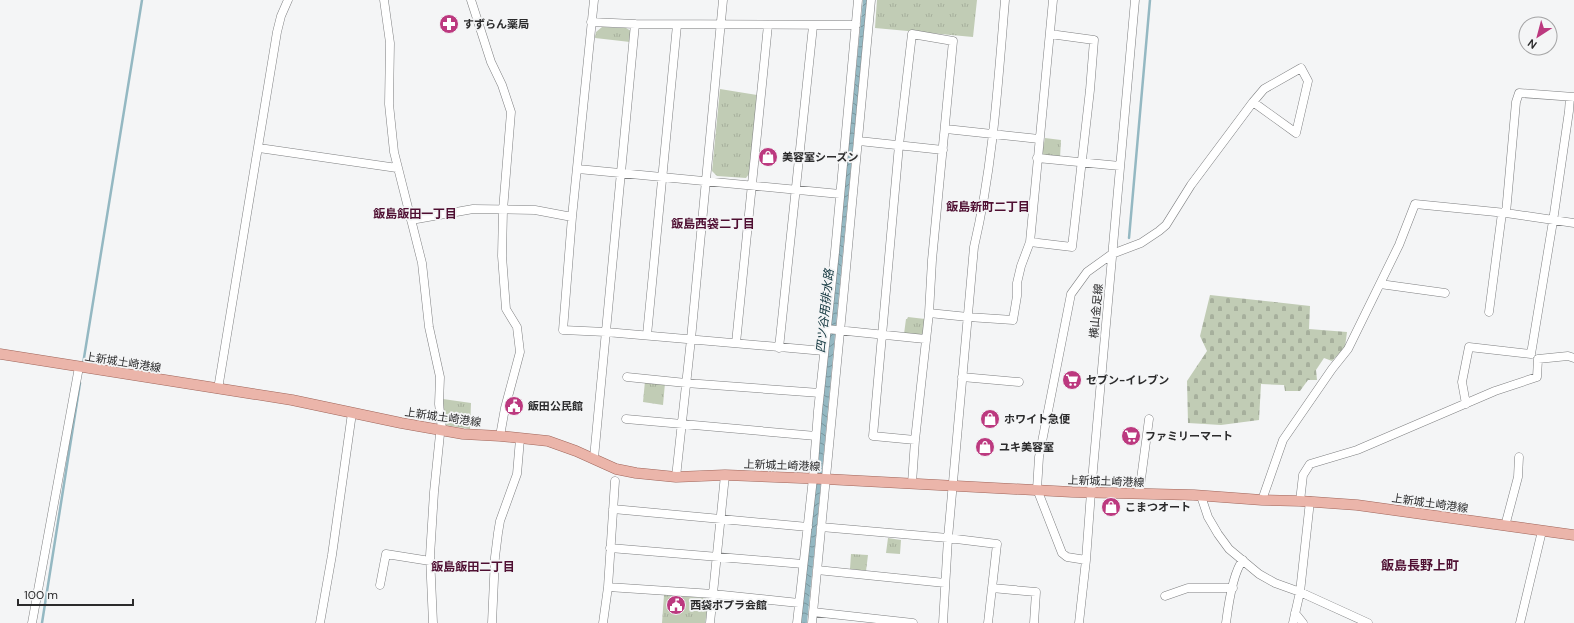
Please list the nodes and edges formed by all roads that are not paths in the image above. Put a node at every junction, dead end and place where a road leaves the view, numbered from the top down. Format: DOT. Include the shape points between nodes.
graph roads {
  1 [pos="288,0"];
  2 [pos="384,0"];
  3 [pos="471,0"];
  4 [pos="594,0"];
  5 [pos="723,0"];
  6 [pos="858,0"];
  7 [pos="871,0"];
  8 [pos="1004,0"];
  9 [pos="1053,0"];
  10 [pos="1132,0"];
  11 [pos="1135,0"];
  12 [pos="591,22"];
  13 [pos="635,24"];
  14 [pos="677,25"];
  15 [pos="721,25"];
  16 [pos="768,25"];
  17 [pos="856,25"];
  18 [pos="813,26"];
  19 [pos="1050,34"];
  20 [pos="1572,97"];
  21 [pos="1253,102"];
  22 [pos="946,129"];
  23 [pos="993,134"];
  24 [pos="1039,139"];
  25 [pos="859,141"];
  26 [pos="899,145"];
  27 [pos="259,148"];
  28 [pos="943,150"];
  29 [pos="1038,158"];
  30 [pos="1081,162"];
  31 [pos="1120,166"];
  32 [pos="397,168"];
  33 [pos="578,169"];
  34 [pos="620,172"];
  35 [pos="662,176"];
  36 [pos="706,181"];
  37 [pos="752,185"];
  38 [pos="795,190"];
  39 [pos="840,194"];
  40 [pos="503,210"];
  41 [pos="1504,213"];
  42 [pos="572,217"];
  43 [pos="411,220"];
  44 [pos="1553,221"];
  45 [pos="1574,223"];
  46 [pos="1030,242"];
  47 [pos="1112,254"];
  48 [pos="1380,284"];
  49 [pos="1445,293"];
  50 [pos="1489,312"];
  51 [pos="929,313"];
  52 [pos="968,317"];
  53 [pos="827,329"];
  54 [pos="838,330"];
  55 [pos="606,332"];
  56 [pos="881,334"];
  57 [pos="647,336"];
  58 [pos="925,339"];
  59 [pos="691,340"];
  60 [pos="736,343"];
  61 [pos="779,348"];
  62 [pos="824,351"];
  63 [pos="0,354"];
  64 [pos="1574,358"];
  65 [pos="81,367"];
  66 [pos="627,377"];
  67 [pos="962,377"];
  68 [pos="1019,382"];
  69 [pos="686,383"];
  70 [pos="218,389"];
  71 [pos="820,393"];
  72 [pos="1466,404"];
  73 [pos="352,413"];
  74 [pos="1149,418"];
  75 [pos="626,419"];
  76 [pos="682,425"];
  77 [pos="442,429"];
  78 [pos="500,436"];
  79 [pos="816,436"];
  80 [pos="520,439"];
  81 [pos="915,440"];
  82 [pos="1520,457"];
  83 [pos="594,458"];
  84 [pos="724,476"];
  85 [pos="676,477"];
  86 [pos="819,478"];
  87 [pos="615,481"];
  88 [pos="912,483"];
  89 [pos="952,486"];
  90 [pos="1037,489"];
  91 [pos="1091,492"];
  92 [pos="1139,494"];
  93 [pos="1200,496"];
  94 [pos="1262,500"];
  95 [pos="1305,501"];
  96 [pos="613,509"];
  97 [pos="720,520"];
  98 [pos="1505,526"];
  99 [pos="808,527"];
  100 [pos="821,527"];
  101 [pos="1542,531"];
  102 [pos="1574,535"];
  103 [pos="948,538"];
  104 [pos="610,548"];
  105 [pos="717,558"];
  106 [pos="1086,560"];
  107 [pos="1243,560"];
  108 [pos="430,561"];
  109 [pos="803,564"];
  110 [pos="817,570"];
  111 [pos="945,583"];
  112 [pos="380,585"];
  113 [pos="608,587"];
  114 [pos="992,588"];
  115 [pos="1233,588"];
  116 [pos="1300,592"];
  117 [pos="713,594"];
  118 [pos="1165,596"];
  119 [pos="799,603"];
  120 [pos="813,612"];
  121 [pos="1295,613"];
  122 [pos="32,623"];
  123 [pos="320,623"];
  124 [pos="434,623"];
  125 [pos="492,623"];
  126 [pos="604,623"];
  127 [pos="710,623"];
  128 [pos="797,623"];
  129 [pos="812,623"];
  130 [pos="913,623"];
  131 [pos="943,623"];
  132 [pos="988,623"];
  133 [pos="1034,623"];
  134 [pos="1079,623"];
  135 [pos="1226,623"];
  136 [pos="1293,623"];
  137 [pos="1303,623"];
  138 [pos="1368,623"];
  139 [pos="1520,623"];
  1 -- 27 [label="street" via="277,32"];
  2 -- 32 [label="street" via="390,44 389,104"];
  3 -- 40 [label="street" via="491,62 511,112"];
  4 -- 12 [label="street"];
  5 -- 15 [label="street"];
  6 -- 17 [label="street"];
  7 -- 25 [label="street"];
  8 -- 23 [label="street"];
  9 -- 19 [label="street"];
  10 -- 11 [label="street"];
  11 -- 31 [label="street, 横山金足線"];
  12 -- 13 [label="street"];
  12 -- 33 [label="street"];
  13 -- 14 [label="street"];
  13 -- 34 [label="street"];
  14 -- 15 [label="street"];
  14 -- 35 [label="street"];
  15 -- 16 [label="street"];
  15 -- 36 [label="street"];
  16 -- 18 [label="street"];
  16 -- 37 [label="street"];
  17 -- 18 [label="street"];
  17 -- 39 [label="street"];
  18 -- 38 [label="street"];
  19 -- 24 [label="street"];
  19 -- 30 [label="street" via="1094,40"];
  20 -- 41 [label="street" via="1519,93"];
  20 -- 44 [label="street"];
  21 -- 21 [label="street" via="1264,89 1302,68 1308,81 1296,133"];
  21 -- 47 [label="street" via="1166,224 1141,243"];
  22 -- 23 [label="street"];
  22 -- 26 [label="street" via="953,41 912,34"];
  22 -- 28 [label="street"];
  23 -- 24 [label="street"];
  23 -- 52 [label="street" via="983,208 974,247"];
  24 -- 29 [label="street"];
  25 -- 26 [label="street"];
  25 -- 54 [label="street"];
  26 -- 28 [label="street"];
  26 -- 56 [label="street"];
  27 -- 32 [label="street"];
  27 -- 70 [label="street"];
  28 -- 51 [label="street"];
  29 -- 30 [label="street"];
  29 -- 46 [label="street"];
  30 -- 31 [label="street"];
  30 -- 46 [label="street" via="1072,247"];
  31 -- 47 [label="street, 横山金足線"];
  32 -- 43 [label="street"];
  33 -- 34 [label="street"];
  33 -- 42 [label="street"];
  34 -- 35 [label="street"];
  34 -- 55 [label="street"];
  35 -- 36 [label="street"];
  35 -- 57 [label="street"];
  36 -- 37 [label="street"];
  36 -- 59 [label="street"];
  37 -- 38 [label="street"];
  37 -- 60 [label="street"];
  38 -- 39 [label="street"];
  38 -- 61 [label="street"];
  39 -- 53 [label="street"];
  40 -- 42 [label="street" via="535,210"];
  40 -- 43 [label="street" via="473,209"];
  40 -- 78 [label="street" via="502,256 506,309 517,328 520,352"];
  41 -- 44 [label="street"];
  41 -- 48 [label="street" via="1415,204"];
  41 -- 50 [label="street"];
  42 -- 55 [label="street" via="563,330"];
  43 -- 77 [label="street" via="422,263 429,327 440,377 439,404"];
  44 -- 45 [label="street"];
  44 -- 72 [label="street" via="1531,354 1470,347 1462,382"];
  46 -- 52 [label="street" via="1017,283 1013,320"];
  47 -- 90 [label="street" via="1087,272 1072,294 1039,457"];
  47 -- 91 [label="street, 横山金足線"];
  48 -- 49 [label="street"];
  48 -- 94 [label="street" via="1348,349 1283,440"];
  51 -- 52 [label="street"];
  51 -- 58 [label="street"];
  52 -- 67 [label="street"];
  53 -- 54 [label="street"];
  53 -- 62 [label="street"];
  54 -- 56 [label="street"];
  54 -- 86 [label="street"];
  55 -- 57 [label="street"];
  55 -- 83 [label="street"];
  56 -- 58 [label="street"];
  56 -- 81 [label="street" via="872,436"];
  57 -- 59 [label="street"];
  58 -- 81 [label="street"];
  59 -- 60 [label="street"];
  59 -- 69 [label="street"];
  60 -- 61 [label="street"];
  61 -- 62 [label="street"];
  62 -- 71 [label="street"];
  63 -- 65 [label="main road, 上新城土崎港線"];
  64 -- 72 [label="street" via="1568,356 1538,359 1537,377"];
  65 -- 70 [label="main road, 上新城土崎港線"];
  65 -- 122 [label="street"];
  66 -- 69 [label="street"];
  67 -- 68 [label="street"];
  67 -- 89 [label="street"];
  69 -- 71 [label="street"];
  69 -- 76 [label="street"];
  70 -- 73 [label="main road, 上新城土崎港線" via="292,400"];
  71 -- 79 [label="street"];
  72 -- 95 [label="street" via="1357,450 1310,464 1304,475"];
  73 -- 77 [label="main road, 上新城土崎港線"];
  73 -- 123 [label="street"];
  74 -- 92 [label="street"];
  75 -- 76 [label="street"];
  76 -- 79 [label="street"];
  76 -- 85 [label="street"];
  77 -- 78 [label="main road, 上新城土崎港線" via="463,434"];
  77 -- 108 [label="street" via="434,492"];
  78 -- 80 [label="main road, 上新城土崎港線"];
  79 -- 86 [label="street"];
  80 -- 83 [label="main road, 上新城土崎港線" via="548,441"];
  80 -- 125 [label="street" via="517,474 498,532"];
  81 -- 88 [label="street"];
  82 -- 98 [label="street" via="1518,477"];
  83 -- 85 [label="main road, 上新城土崎港線" via="616,469"];
  84 -- 85 [label="main road, 上新城土崎港線"];
  84 -- 86 [label="main road, 上新城土崎港線"];
  84 -- 97 [label="street"];
  86 -- 88 [label="main road, 上新城土崎港線"];
  86 -- 99 [label="street"];
  86 -- 100 [label="street"];
  87 -- 96 [label="street"];
  88 -- 89 [label="main road, 上新城土崎港線"];
  89 -- 90 [label="main road, 上新城土崎港線"];
  89 -- 103 [label="street"];
  90 -- 91 [label="main road, 上新城土崎港線"];
  90 -- 106 [label="street" via="1062,554"];
  91 -- 92 [label="main road, 上新城土崎港線"];
  91 -- 106 [label="street, 横山金足線"];
  92 -- 93 [label="main road, 上新城土崎港線"];
  93 -- 94 [label="main road, 上新城土崎港線"];
  93 -- 107 [label="street" via="1218,534 1229,549"];
  94 -- 95 [label="main road, 上新城土崎港線"];
  95 -- 98 [label="main road, 上新城土崎港線" via="1357,505"];
  95 -- 116 [label="street"];
  96 -- 97 [label="street"];
  96 -- 104 [label="street"];
  97 -- 99 [label="street"];
  97 -- 105 [label="street"];
  98 -- 101 [label="main road, 上新城土崎港線"];
  99 -- 109 [label="street"];
  100 -- 103 [label="street"];
  100 -- 110 [label="street"];
  101 -- 102 [label="main road, 上新城土崎港線"];
  101 -- 139 [label="street"];
  103 -- 111 [label="street"];
  103 -- 114 [label="street" via="997,544"];
  104 -- 105 [label="street"];
  104 -- 113 [label="street"];
  105 -- 109 [label="street"];
  105 -- 117 [label="street"];
  106 -- 134 [label="street, 横山金足線"];
  107 -- 115 [label="street"];
  107 -- 116 [label="street" via="1259,574"];
  108 -- 112 [label="street" via="386,554"];
  108 -- 124 [label="street"];
  109 -- 119 [label="street"];
  110 -- 111 [label="street"];
  110 -- 120 [label="street"];
  111 -- 131 [label="street"];
  113 -- 117 [label="street"];
  113 -- 126 [label="street"];
  114 -- 132 [label="street"];
  114 -- 133 [label="street" via="1036,592"];
  115 -- 118 [label="street" via="1188,588"];
  115 -- 135 [label="street"];
  116 -- 121 [label="street"];
  116 -- 138 [label="street"];
  117 -- 119 [label="street"];
  117 -- 127 [label="street"];
  119 -- 128 [label="street"];
  120 -- 129 [label="street"];
  120 -- 130 [label="street"];
  121 -- 136 [label="street"];
  121 -- 137 [label="street"];
}
